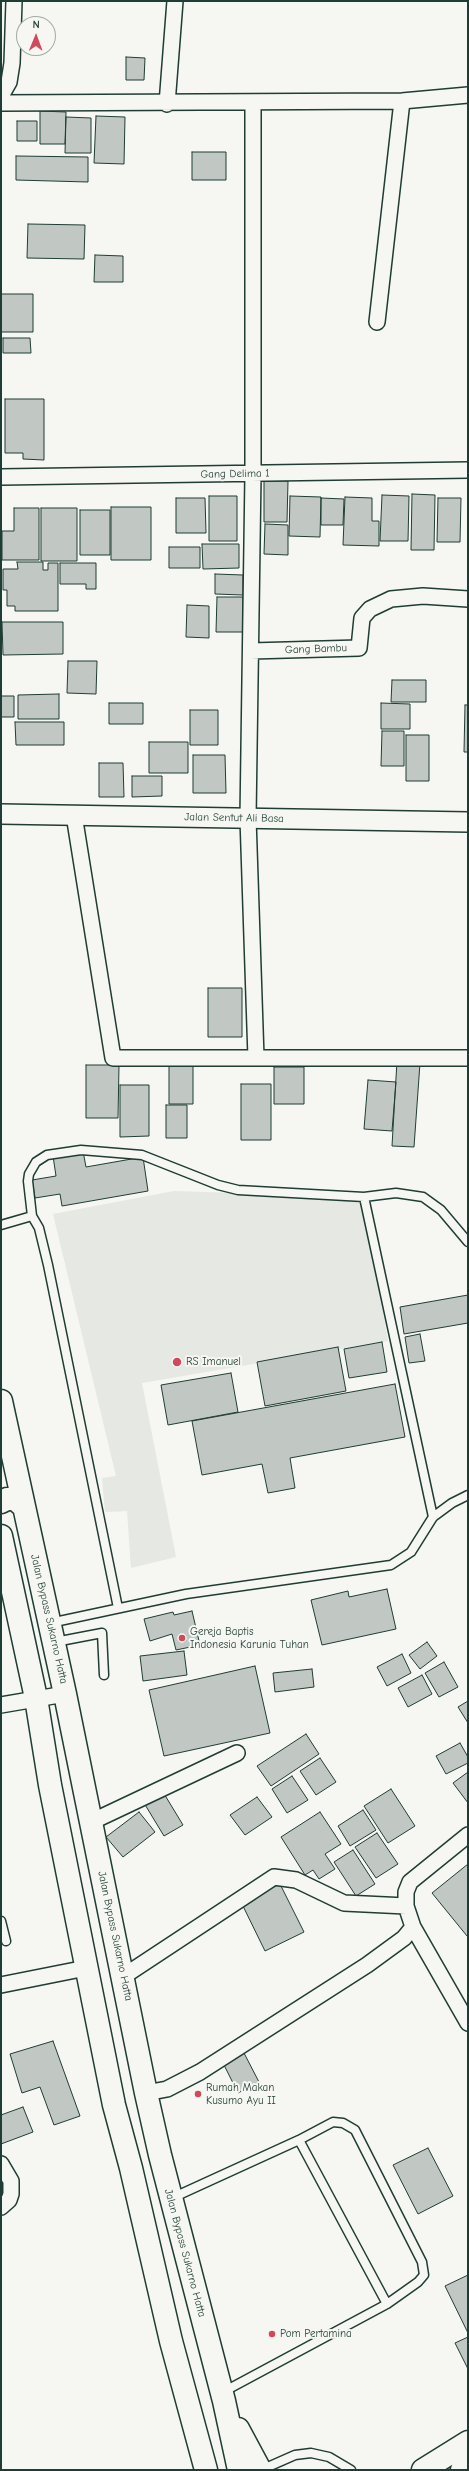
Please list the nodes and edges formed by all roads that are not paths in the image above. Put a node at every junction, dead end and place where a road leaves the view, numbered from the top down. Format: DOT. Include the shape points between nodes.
graph roads {
  1 [pos="14,1"];
  2 [pos="175,1"];
  3 [pos="468,95"];
  4 [pos="1,96"];
  5 [pos="402,101"];
  6 [pos="252,102"];
  7 [pos="1,103"];
  8 [pos="167,104"];
  9 [pos="377,322"];
  10 [pos="468,470"];
  11 [pos="253,474"];
  12 [pos="1,476"];
  13 [pos="468,599"];
  14 [pos="251,651"];
  15 [pos="1,814"];
  16 [pos="74,815"];
  17 [pos="248,818"];
  18 [pos="468,822"];
  19 [pos="256,1058"];
  20 [pos="468,1058"];
  21 [pos="364,1197"];
  22 [pos="32,1216"];
  23 [pos="1,1225"];
  24 [pos="468,1242"];
  25 [pos="1,1401"];
  26 [pos="5,1442"];
  27 [pos="468,1495"];
  28 [pos="1,1502"];
  29 [pos="23,1506"];
  30 [pos="433,1517"];
  31 [pos="1,1536"];
  32 [pos="118,1608"];
  33 [pos="52,1632"];
  34 [pos="104,1675"];
  35 [pos="65,1694"];
  36 [pos="36,1698"];
  37 [pos="1,1705"];
  38 [pos="237,1753"];
  39 [pos="91,1822"];
  40 [pos="468,1834"];
  41 [pos="406,1906"];
  42 [pos="1,1921"];
  43 [pos="413,1927"];
  44 [pos="6,1941"];
  45 [pos="86,1968"];
  46 [pos="124,1976"];
  47 [pos="1,1985"];
  48 [pos="468,2024"];
  49 [pos="146,2092"];
  50 [pos="299,2140"];
  51 [pos="1,2164"];
  52 [pos="171,2198"];
  53 [pos="1,2207"];
  54 [pos="387,2304"];
  55 [pos="223,2397"];
  56 [pos="468,2442"];
  57 [pos="468,2466"];
  58 [pos="206,2470"];
  59 [pos="239,2470"];
  60 [pos="260,2470"];
  61 [pos="351,2470"];
  62 [pos="423,2470"];
  63 [pos="462,2470"];
  1 -- 4 [label="street" via="12,63 9,82"];
  2 -- 8 [label="street"];
  3 -- 5 [label="street"];
  5 -- 6 [label="street"];
  5 -- 9 [label="street"];
  6 -- 8 [label="street"];
  6 -- 11 [label="street"];
  7 -- 8 [label="street"];
  10 -- 11 [label="street, Gang Delima 1"];
  11 -- 12 [label="street, Gang Delima 1"];
  11 -- 14 [label="street"];
  13 -- 14 [label="street, Gang Bambu" via="424,596 391,599 370,609 362,618 358,648"];
  14 -- 17 [label="street"];
  15 -- 16 [label="street, Jalan Sentut Ali Basa"];
  16 -- 17 [label="street, Jalan Sentut Ali Basa"];
  16 -- 19 [label="street" via="113,1058"];
  17 -- 18 [label="street, Jalan Sentut Ali Basa"];
  17 -- 19 [label="street"];
  19 -- 20 [label="street"];
  21 -- 22 [label="lane" via="238,1190 218,1185 142,1154 81,1150 47,1155 36,1162 28,1181"];
  21 -- 24 [label="lane" via="396,1193 423,1197 441,1210"];
  21 -- 30 [label="lane"];
  22 -- 23 [label="lane"];
  22 -- 32 [label="lane" via="39,1228 48,1265"];
  25 -- 26 [label="main road, Jalan Bypass Sukarno Hatta"];
  26 -- 29 [label="main road, Jalan Bypass Sukarno Hatta"];
  27 -- 30 [label="lane"];
  28 -- 29 [label="main road" via="15,1499"];
  29 -- 33 [label="main road, Jalan Bypass Sukarno Hatta"];
  30 -- 32 [label="lane" via="411,1552 391,1565 186,1594"];
  31 -- 36 [label="main road"];
  32 -- 33 [label="lane"];
  33 -- 34 [label="lane" via="102,1632"];
  33 -- 35 [label="main road, Jalan Bypass Sukarno Hatta"];
  35 -- 36 [label="street"];
  35 -- 39 [label="main road, Jalan Bypass Sukarno Hatta"];
  36 -- 37 [label="street"];
  36 -- 45 [label="main road" via="50,1785"];
  38 -- 39 [label="street"];
  39 -- 46 [label="main road, Jalan Bypass Sukarno Hatta"];
  40 -- 41 [label="street" via="410,1882 406,1892"];
  41 -- 43 [label="street"];
  41 -- 46 [label="street" via="344,1903 296,1880 274,1877"];
  42 -- 44 [label="lane"];
  43 -- 48 [label="street"];
  43 -- 49 [label="street" via="404,1938 367,1965 200,2072 167,2089"];
  45 -- 47 [label="street"];
  45 -- 58 [label="main road" via="114,2105 171,2341"];
  46 -- 49 [label="main road, Jalan Bypass Sukarno Hatta"];
  49 -- 52 [label="main road, Jalan Bypass Sukarno Hatta"];
  50 -- 52 [label="lane"];
  50 -- 54 [label="lane"];
  50 -- 54 [label="lane" via="333,2122 344,2123 355,2130 422,2262 424,2275"];
  51 -- 53 [label="street" via="11,2181 9,2200"];
  52 -- 55 [label="main road, Jalan Bypass Sukarno Hatta"];
  54 -- 55 [label="lane"];
  55 -- 59 [label="main road, Jalan Bypass Sukarno Hatta"];
  55 -- 60 [label="main road"];
  56 -- 62 [label="main road"];
  57 -- 63 [label="main road"];
  60 -- 61 [label="lane" via="295,2455 311,2453 329,2457"];
}
